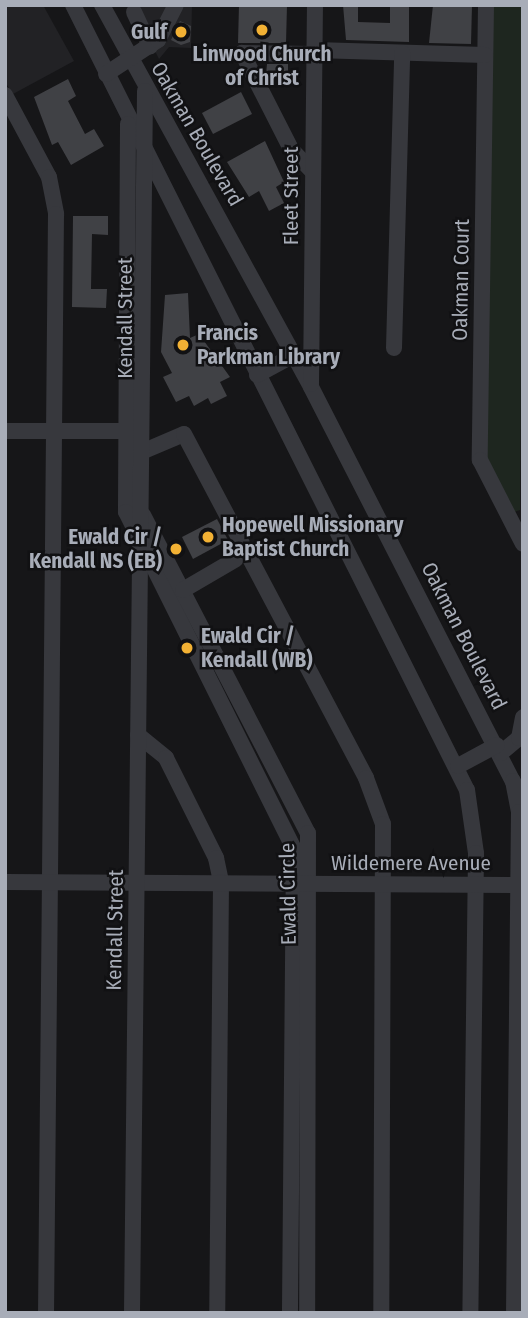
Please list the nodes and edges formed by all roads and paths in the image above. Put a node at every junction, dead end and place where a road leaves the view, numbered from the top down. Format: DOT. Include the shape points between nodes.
graph roads {
  1 [pos="73,5"];
  2 [pos="102,5"];
  3 [pos="176,5"];
  4 [pos="315,5"];
  5 [pos="486,5"];
  6 [pos="138,9"];
  7 [pos="112,27"];
  8 [pos="150,47"];
  9 [pos="314,52"];
  10 [pos="402,53"];
  11 [pos="485,55"];
  12 [pos="131,63"];
  13 [pos="106,74"];
  14 [pos="145,88"];
  15 [pos="5,95"];
  16 [pos="128,121"];
  17 [pos="146,152"];
  18 [pos="312,171"];
  19 [pos="178,221"];
  20 [pos="146,231"];
  21 [pos="394,348"];
  22 [pos="294,355"];
  23 [pos="257,375"];
  24 [pos="311,387"];
  25 [pos="5,431"];
  26 [pos="51,431"];
  27 [pos="127,431"];
  28 [pos="144,431"];
  29 [pos="144,451"];
  30 [pos="143,515"];
  31 [pos="523,544"];
  32 [pos="140,548"];
  33 [pos="236,559"];
  34 [pos="183,590"];
  35 [pos="523,717"];
  36 [pos="138,735"];
  37 [pos="499,749"];
  38 [pos="458,766"];
  39 [pos="136,881"];
  40 [pos="5,882"];
  41 [pos="50,882"];
  42 [pos="221,882"];
  43 [pos="294,883"];
  44 [pos="312,883"];
  45 [pos="384,883"];
  46 [pos="475,884"];
  47 [pos="521,885"];
  48 [pos="46,1313"];
  49 [pos="132,1313"];
  50 [pos="217,1313"];
  51 [pos="290,1313"];
  52 [pos="307,1313"];
  53 [pos="381,1313"];
  54 [pos="470,1313"];
  55 [pos="514,1313"];
  1 -- 13 [label="street"];
  2 -- 7 [label="street, Oakman Boulevard"];
  3 -- 8 [label="street"];
  4 -- 9 [label="street, Fleet Street"];
  5 -- 11 [label="street, Oakman Court"];
  6 -- 7 [label="street"];
  6 -- 8 [label="street"];
  7 -- 12 [label="street, Oakman Boulevard"];
  8 -- 12 [label="street"];
  9 -- 10 [label="street"];
  9 -- 18 [label="street, Fleet Street"];
  9 -- 18 [label="street" via="242,53 291,149"];
  10 -- 11 [label="street"];
  10 -- 21 [label="street"];
  11 -- 31 [label="street, Oakman Court" via="480,460"];
  12 -- 13 [label="street"];
  12 -- 14 [label="street, Oakman Boulevard"];
  13 -- 16 [label="street"];
  14 -- 17 [label="street, Kendall Street"];
  14 -- 22 [label="street, Oakman Boulevard"];
  15 -- 26 [label="street" via="54,192"];
  16 -- 17 [label="street"];
  16 -- 27 [label="street, Kendall Street"];
  17 -- 19 [label="street"];
  17 -- 20 [label="street, Kendall Street"];
  18 -- 24 [label="street, Fleet Street"];
  19 -- 20 [label="street" via="154,218"];
  19 -- 23 [label="street"];
  20 -- 28 [label="street, Kendall Street"];
  22 -- 23 [label="street"];
  22 -- 24 [label="street, Oakman Boulevard"];
  23 -- 38 [label="street"];
  24 -- 37 [label="street, Oakman Boulevard"];
  25 -- 26 [label="street"];
  26 -- 27 [label="street"];
  26 -- 41 [label="street"];
  27 -- 28 [label="street"];
  27 -- 32 [label="street, Kendall Street" via="126,512"];
  28 -- 29 [label="street, Kendall Street"];
  29 -- 30 [label="street, Kendall Street"];
  29 -- 45 [label="street" via="184,434 366,778 383,824"];
  30 -- 32 [label="street, Kendall Street"];
  30 -- 34 [label="street, Ewald Circle"];
  32 -- 36 [label="street, Kendall Street"];
  32 -- 43 [label="street, Ewald Circle" via="289,830"];
  33 -- 34 [label="street"];
  34 -- 44 [label="street, Ewald Circle" via="305,824"];
  35 -- 37 [label="street" via="519,738"];
  36 -- 39 [label="street, Kendall Street"];
  36 -- 42 [label="street" via="166,758 216,858"];
  37 -- 38 [label="street"];
  37 -- 47 [label="street, Oakman Boulevard" via="519,812"];
  38 -- 46 [label="street" via="475,827"];
  39 -- 41 [label="street, Wildemere Avenue"];
  39 -- 42 [label="street, Wildemere Avenue"];
  39 -- 49 [label="street, Kendall Street"];
  40 -- 41 [label="street, Wildemere Avenue"];
  41 -- 48 [label="street"];
  42 -- 43 [label="street, Wildemere Avenue"];
  42 -- 50 [label="street"];
  43 -- 44 [label="street, Wildemere Avenue"];
  43 -- 51 [label="street, Ewald Circle"];
  44 -- 45 [label="street, Wildemere Avenue"];
  44 -- 52 [label="street, Ewald Circle"];
  45 -- 46 [label="street, Wildemere Avenue"];
  45 -- 53 [label="street"];
  46 -- 47 [label="street, Wildemere Avenue"];
  46 -- 54 [label="street"];
  47 -- 55 [label="street, Oakman Boulevard"];
}
